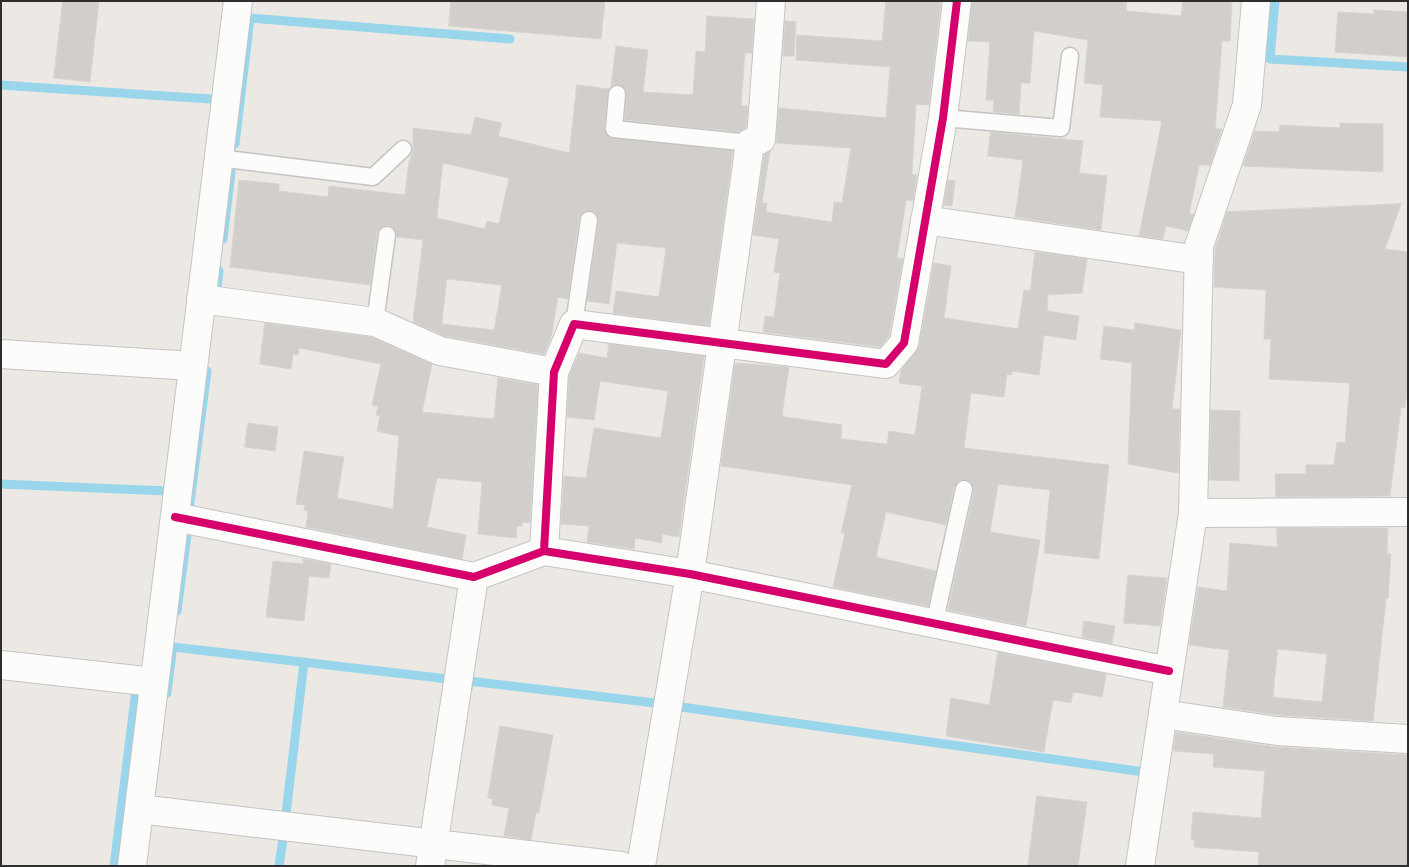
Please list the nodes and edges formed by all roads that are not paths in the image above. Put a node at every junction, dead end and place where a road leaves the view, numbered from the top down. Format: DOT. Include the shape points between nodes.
graph roads {
  1 [pos="238,1"];
  2 [pos="771,1"];
  3 [pos="957,1"];
  4 [pos="1256,1"];
  5 [pos="1070,56"];
  6 [pos="616,94"];
  7 [pos="943,118"];
  8 [pos="750,143"];
  9 [pos="403,149"];
  10 [pos="219,158"];
  11 [pos="589,220"];
  12 [pos="925,220"];
  13 [pos="387,235"];
  14 [pos="1199,260"];
  15 [pos="202,299"];
  16 [pos="376,322"];
  17 [pos="574,324"];
  18 [pos="723,342"];
  19 [pos="1,354"];
  20 [pos="193,366"];
  21 [pos="554,372"];
  22 [pos="964,490"];
  23 [pos="1408,512"];
  24 [pos="1193,514"];
  25 [pos="175,517"];
  26 [pos="544,551"];
  27 [pos="690,574"];
  28 [pos="474,578"];
  29 [pos="934,625"];
  30 [pos="1,664"];
  31 [pos="1169,671"];
  32 [pos="154,682"];
  33 [pos="1163,714"];
  34 [pos="1408,739"];
  35 [pos="139,809"];
  36 [pos="432,855"];
  37 [pos="132,866"];
  38 [pos="621,866"];
  39 [pos="641,866"];
  40 [pos="1140,866"];
  1 -- 10 [label="street"];
  2 -- 8 [label="street" via="761,140"];
  3 -- 7 [label="street"];
  4 -- 14 [label="street" via="1247,105 1199,246"];
  5 -- 7 [label="lane" via="1061,128"];
  6 -- 8 [label="lane" via="614,129"];
  7 -- 12 [label="street"];
  8 -- 18 [label="street"];
  9 -- 10 [label="lane" via="373,177"];
  10 -- 15 [label="street"];
  11 -- 17 [label="lane"];
  12 -- 14 [label="street"];
  12 -- 18 [label="street" via="904,343 886,364"];
  13 -- 16 [label="lane"];
  14 -- 24 [label="street"];
  15 -- 16 [label="street"];
  15 -- 20 [label="street"];
  16 -- 21 [label="street" via="440,351"];
  17 -- 18 [label="street"];
  17 -- 21 [label="street"];
  18 -- 27 [label="street"];
  19 -- 20 [label="street"];
  20 -- 25 [label="street"];
  21 -- 26 [label="street"];
  22 -- 29 [label="lane"];
  23 -- 24 [label="street"];
  24 -- 31 [label="street"];
  25 -- 28 [label="street"];
  25 -- 32 [label="street"];
  26 -- 27 [label="street"];
  26 -- 28 [label="street"];
  27 -- 29 [label="street"];
  27 -- 39 [label="street"];
  28 -- 36 [label="street"];
  29 -- 31 [label="street"];
  30 -- 32 [label="street"];
  31 -- 33 [label="street"];
  32 -- 35 [label="street"];
  33 -- 34 [label="street" via="1277,731"];
  33 -- 40 [label="street"];
  35 -- 36 [label="street"];
  35 -- 37 [label="street"];
  36 -- 38 [label="street"];
}
